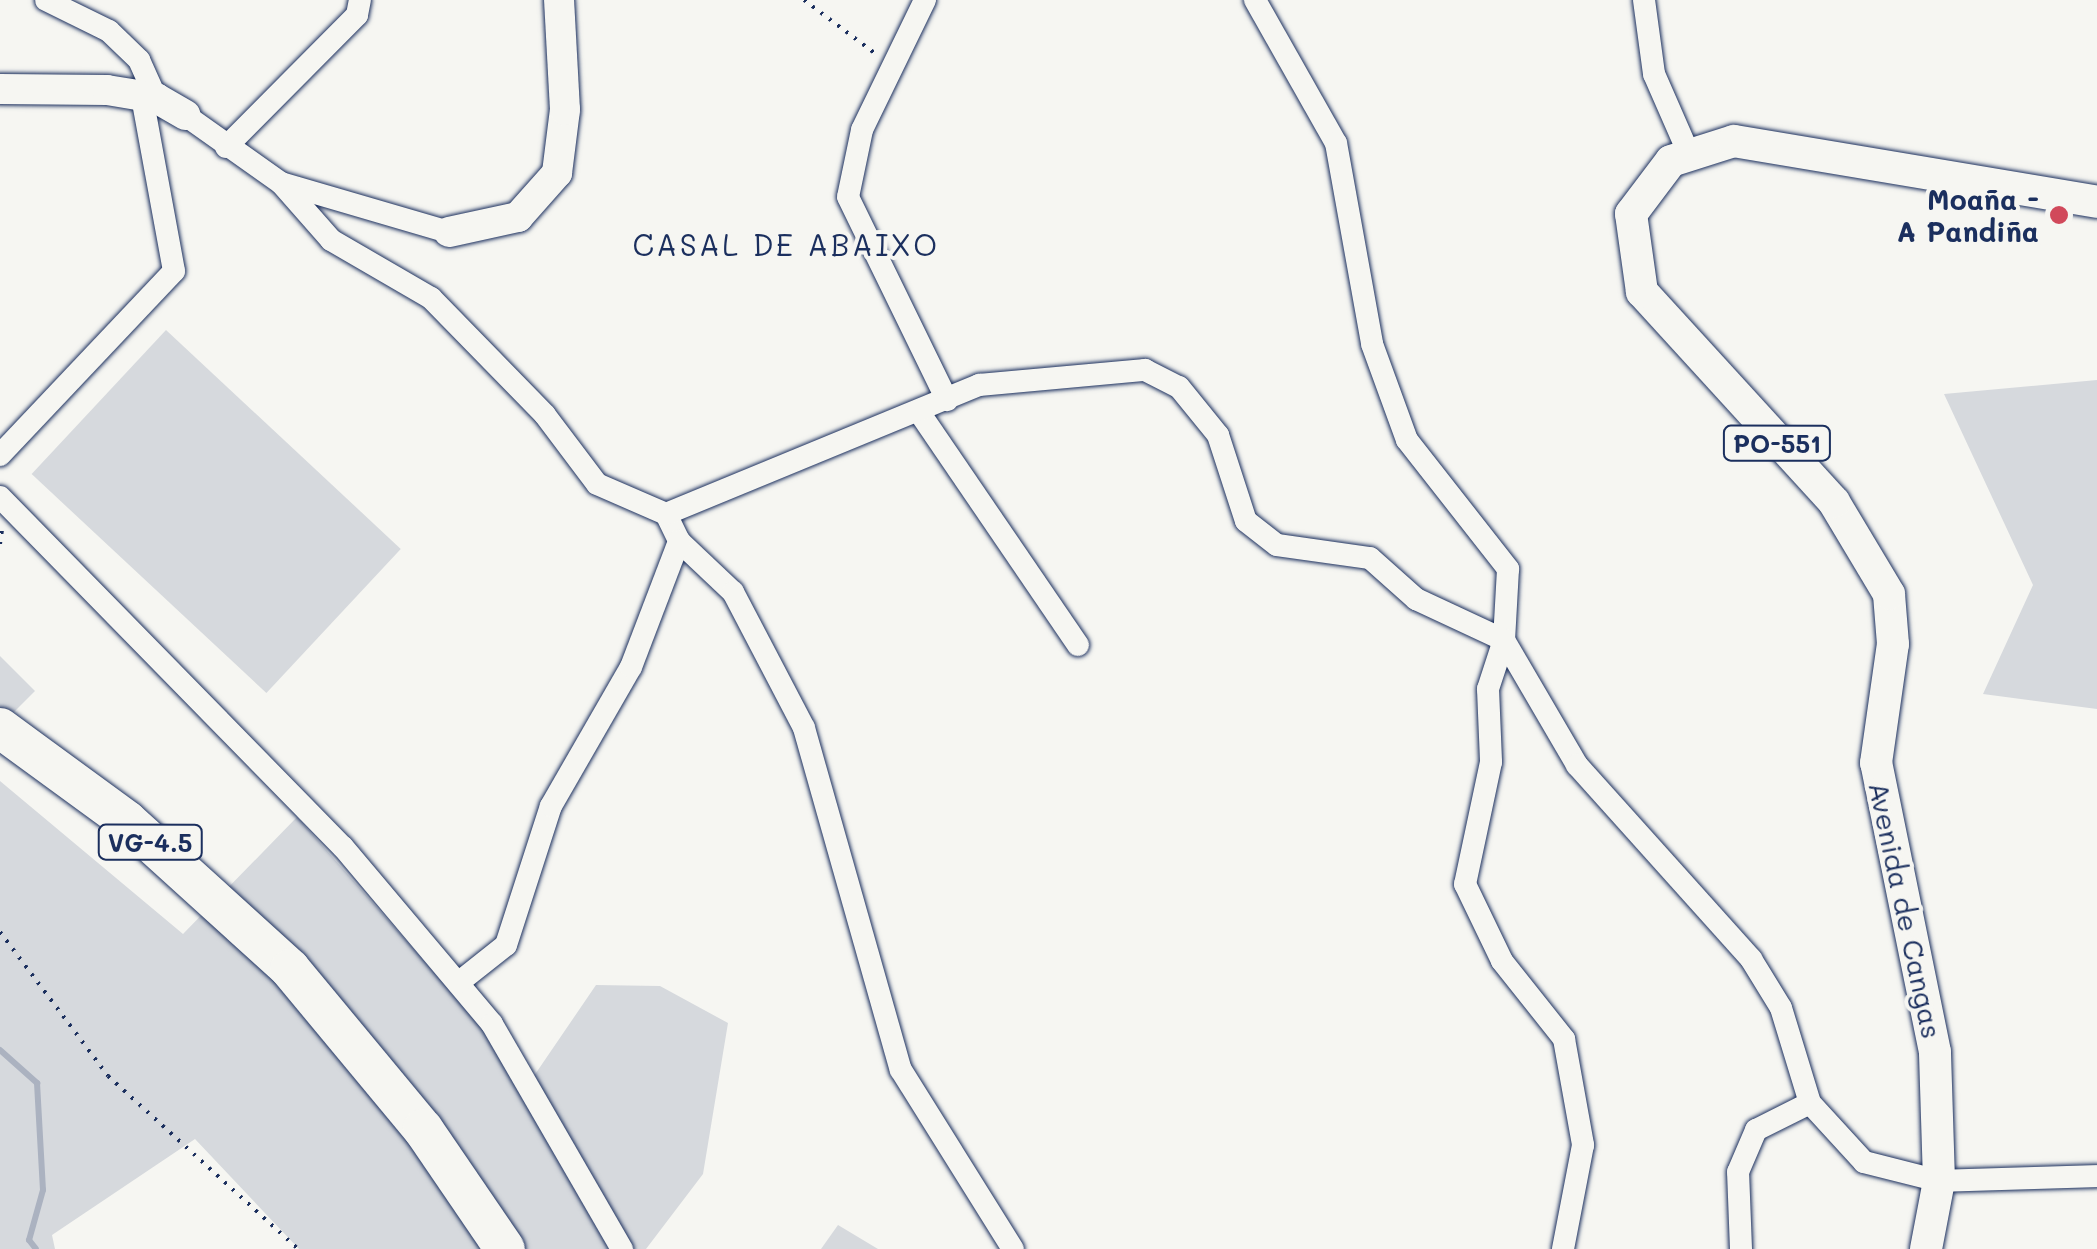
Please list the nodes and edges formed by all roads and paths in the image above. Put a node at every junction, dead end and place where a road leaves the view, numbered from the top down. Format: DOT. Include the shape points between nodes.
graph roads {
  1 [pos="46,0"];
  2 [pos="360,0"];
  3 [pos="559,0"];
  4 [pos="804,0"];
  5 [pos="925,0"];
  6 [pos="1255,0"];
  7 [pos="1644,0"];
  8 [pos="893,66"];
  9 [pos="0,89"];
  10 [pos="149,97"];
  11 [pos="185,115"];
  12 [pos="226,146"];
  13 [pos="1688,152"];
  14 [pos="280,183"];
  15 [pos="2097,202"];
  16 [pos="449,232"];
  17 [pos="946,400"];
  18 [pos="919,412"];
  19 [pos="0,455"];
  20 [pos="0,498"];
  21 [pos="666,514"];
  22 [pos="679,541"];
  23 [pos="1504,640"];
  24 [pos="1078,645"];
  25 [pos="0,728"];
  26 [pos="0,932"];
  27 [pos="458,983"];
  28 [pos="1810,1103"];
  29 [pos="2097,1176"];
  30 [pos="1938,1181"];
  31 [pos="298,1249"];
  32 [pos="505,1249"];
  33 [pos="622,1249"];
  34 [pos="1013,1249"];
  35 [pos="1562,1249"];
  36 [pos="1741,1249"];
  37 [pos="1926,1249"];
  1 -- 10 [label="street" via="109,31 139,60"];
  2 -- 12 [label="street" via="357,15"];
  3 -- 16 [label="street" via="565,110 557,173 518,217"];
  4 -- 8 [label="path"];
  5 -- 8 [label="street"];
  6 -- 23 [label="street" via="1336,143 1372,344 1407,440 1508,569"];
  7 -- 13 [label="street" via="1641,27 1654,74"];
  8 -- 17 [label="street" via="862,130 848,196"];
  9 -- 10 [label="street"];
  10 -- 11 [label="street"];
  10 -- 19 [label="street" via="174,271"];
  11 -- 12 [label="street"];
  12 -- 14 [label="street"];
  13 -- 15 [label="main road, Avenida de Cangas / PO-551" via="1734,141"];
  13 -- 30 [label="main road, Avenida de Cangas / PO-551" via="1648,184 1631,214 1642,292 1834,502 1890,594 1892,644 1876,763 1935,1052"];
  14 -- 16 [label="street"];
  14 -- 21 [label="street" via="331,240 431,298 545,415 597,484"];
  17 -- 18 [label="street"];
  17 -- 23 [label="street" via="980,385 1145,370 1179,387 1218,435 1246,521 1278,545 1370,558 1416,598"];
  18 -- 21 [label="street"];
  18 -- 24 [label="street"];
  20 -- 27 [label="street" via="343,847"];
  21 -- 22 [label="street"];
  22 -- 27 [label="street" via="631,667 551,806 506,945"];
  22 -- 34 [label="street" via="733,592 804,728 901,1070"];
  23 -- 28 [label="street" via="1577,765 1750,959 1781,1008"];
  23 -- 35 [label="street" via="1488,689 1491,762 1466,884 1502,962 1564,1039 1583,1145"];
  25 -- 32 [label="highway, VG-4.5" via="126,820 290,969 423,1129"];
  26 -- 31 [label="path" via="70,1013 108,1076"];
  27 -- 33 [label="street" via="492,1024"];
  28 -- 30 [label="street" via="1864,1162"];
  28 -- 36 [label="street" via="1756,1130 1738,1172"];
  29 -- 30 [label="street"];
  30 -- 37 [label="main road, PO-551"];
}
